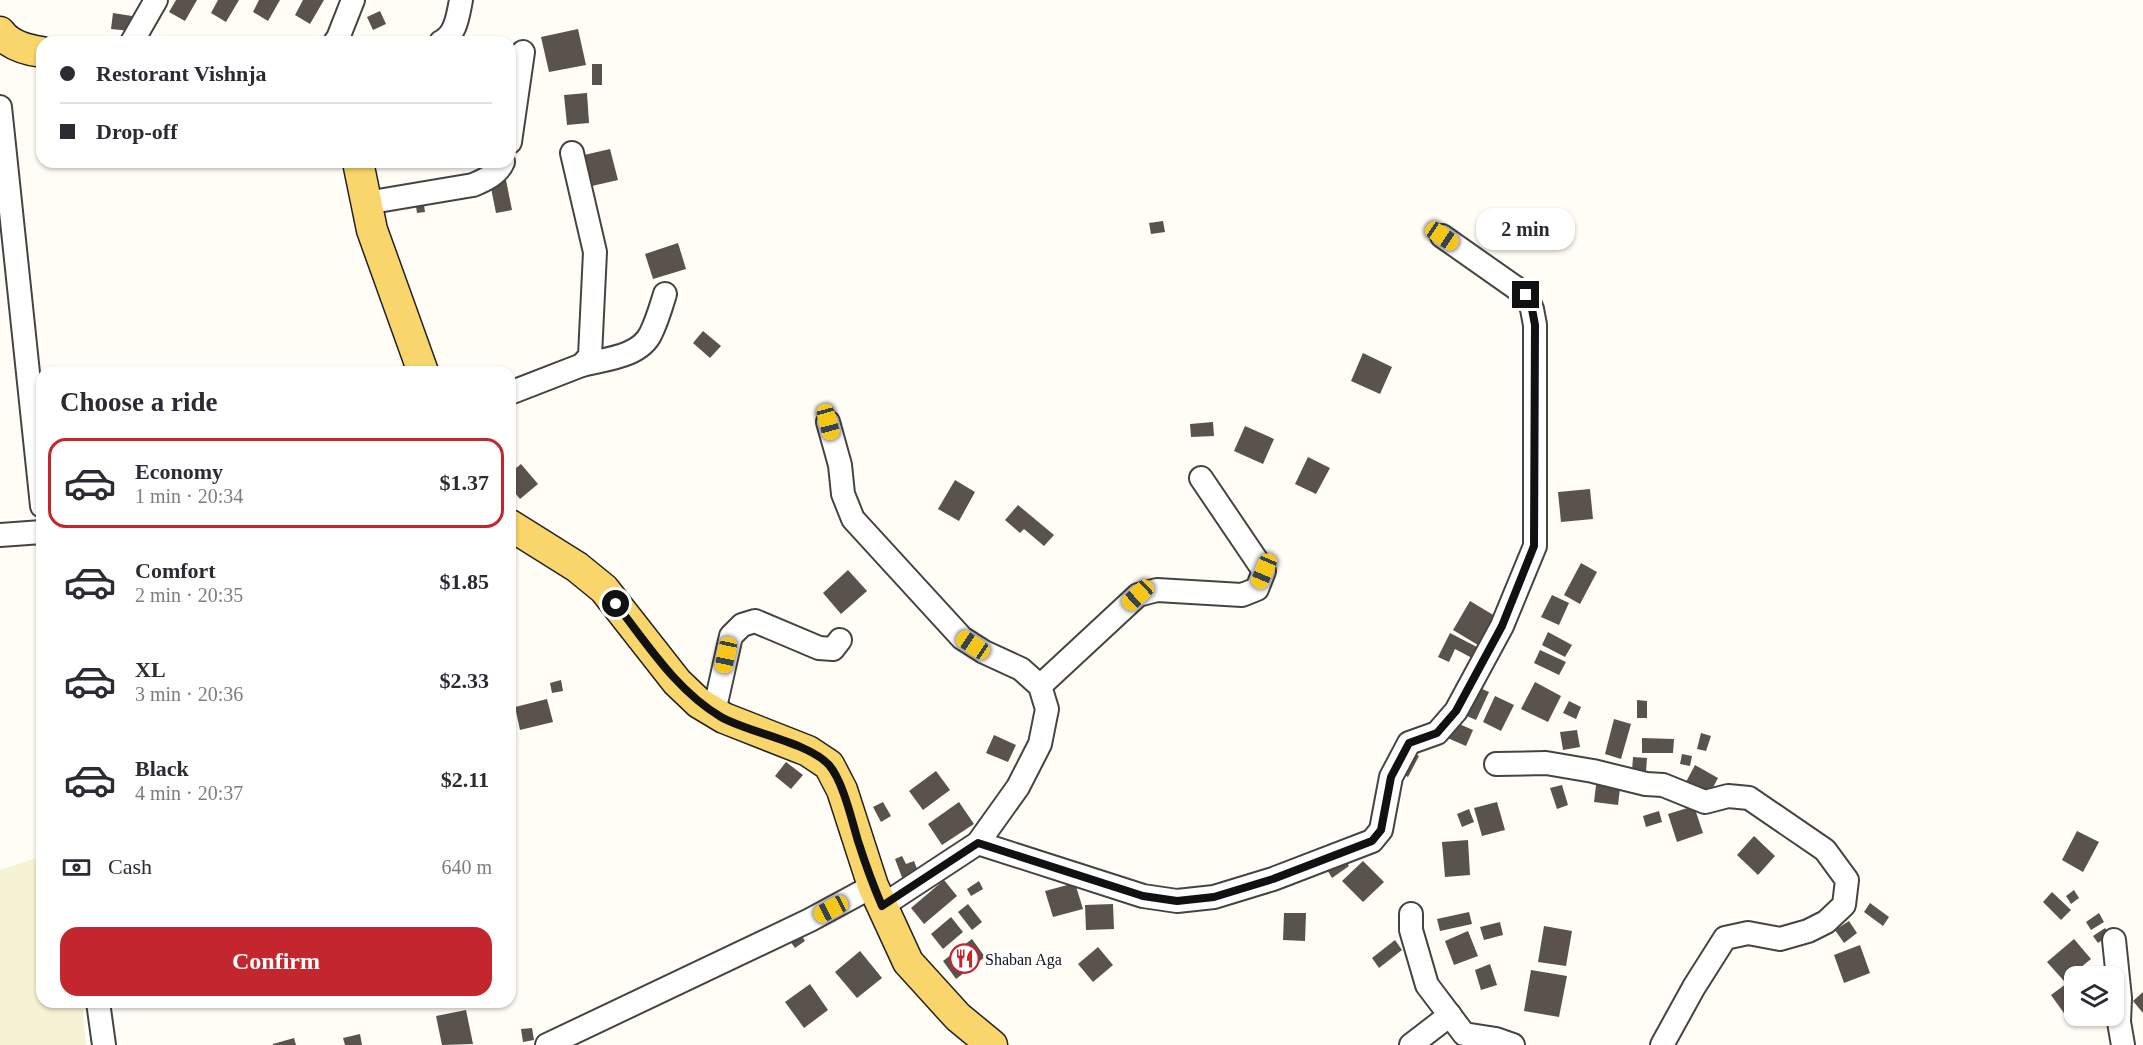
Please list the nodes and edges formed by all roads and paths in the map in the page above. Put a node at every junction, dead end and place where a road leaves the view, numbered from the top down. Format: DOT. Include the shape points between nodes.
graph roads {
  1 [pos="156,0"];
  2 [pos="354,0"];
  3 [pos="461,0"];
  4 [pos="135,36"];
  5 [pos="339,36"];
  6 [pos="449,36"];
  7 [pos="1,38"];
  8 [pos="36,51"];
  9 [pos="523,52"];
  10 [pos="516,100"];
  11 [pos="0,106"];
  12 [pos="572,153"];
  13 [pos="359,168"];
  14 [pos="500,168"];
  15 [pos="366,203"];
  16 [pos="1442,236"];
  17 [pos="666,294"];
  18 [pos="582,365"];
  19 [pos="421,366"];
  20 [pos="516,391"];
  21 [pos="828,422"];
  22 [pos="36,449"];
  23 [pos="1201,478"];
  24 [pos="516,529"];
  25 [pos="36,532"];
  26 [pos="0,535"];
  27 [pos="840,640"];
  28 [pos="1040,686"];
  29 [pos="714,712"];
  30 [pos="1496,764"];
  31 [pos="978,843"];
  32 [pos="877,896"];
  33 [pos="1412,914"];
  34 [pos="2114,940"];
  35 [pos="99,1008"];
  36 [pos="1450,1016"];
  37 [pos="104,1045"];
  38 [pos="547,1045"];
  39 [pos="992,1045"];
  40 [pos="1411,1045"];
  41 [pos="1512,1045"];
  42 [pos="1662,1045"];
  43 [pos="2123,1045"];
  1 -- 4 [label="street"];
  2 -- 5 [label="street"];
  3 -- 6 [label="street"];
  7 -- 8 [label="main road"];
  9 -- 10 [label="street"];
  11 -- 22 [label="street"];
  12 -- 18 [label="street" via="595,252 590,356"];
  13 -- 15 [label="main road"];
  14 -- 15 [label="street" via="473,185"];
  15 -- 19 [label="main road"];
  16 -- 31 [label="street" via="1526,295 1532,309 1534,546 1502,626 1456,711 1437,733 1409,743 1391,777 1381,830 1372,841 1273,879 1214,897 1177,901 1143,896"];
  17 -- 18 [label="street" via="651,335 642,346 630,353"];
  18 -- 20 [label="street"];
  21 -- 28 [label="street" via="843,494 853,519 962,638 1021,669"];
  23 -- 28 [label="street" via="1264,571 1257,589 1242,594 1156,590 1138,595"];
  24 -- 29 [label="main road" via="604,589 677,682"];
  25 -- 26 [label="street"];
  27 -- 29 [label="street" via="832,649 819,648 755,621 742,625 731,636"];
  28 -- 31 [label="street" via="1047,710 1040,744 1018,787"];
  29 -- 32 [label="main road" via="808,751 829,765 842,790"];
  30 -- 42 [label="street" via="1546,763 1593,771 1663,785 1705,802 1728,796 1749,798 1825,850 1847,880 1844,905 1826,922 1808,931 1780,939 1748,933 1725,938"];
  31 -- 32 [label="street"];
  32 -- 38 [label="street" via="810,920"];
  32 -- 39 [label="main road" via="908,962 958,1017"];
  33 -- 36 [label="street" via="1412,930 1427,985"];
  34 -- 43 [label="street"];
  35 -- 37 [label="street"];
  36 -- 40 [label="street"];
  36 -- 41 [label="street" via="1464,1034"];
}
